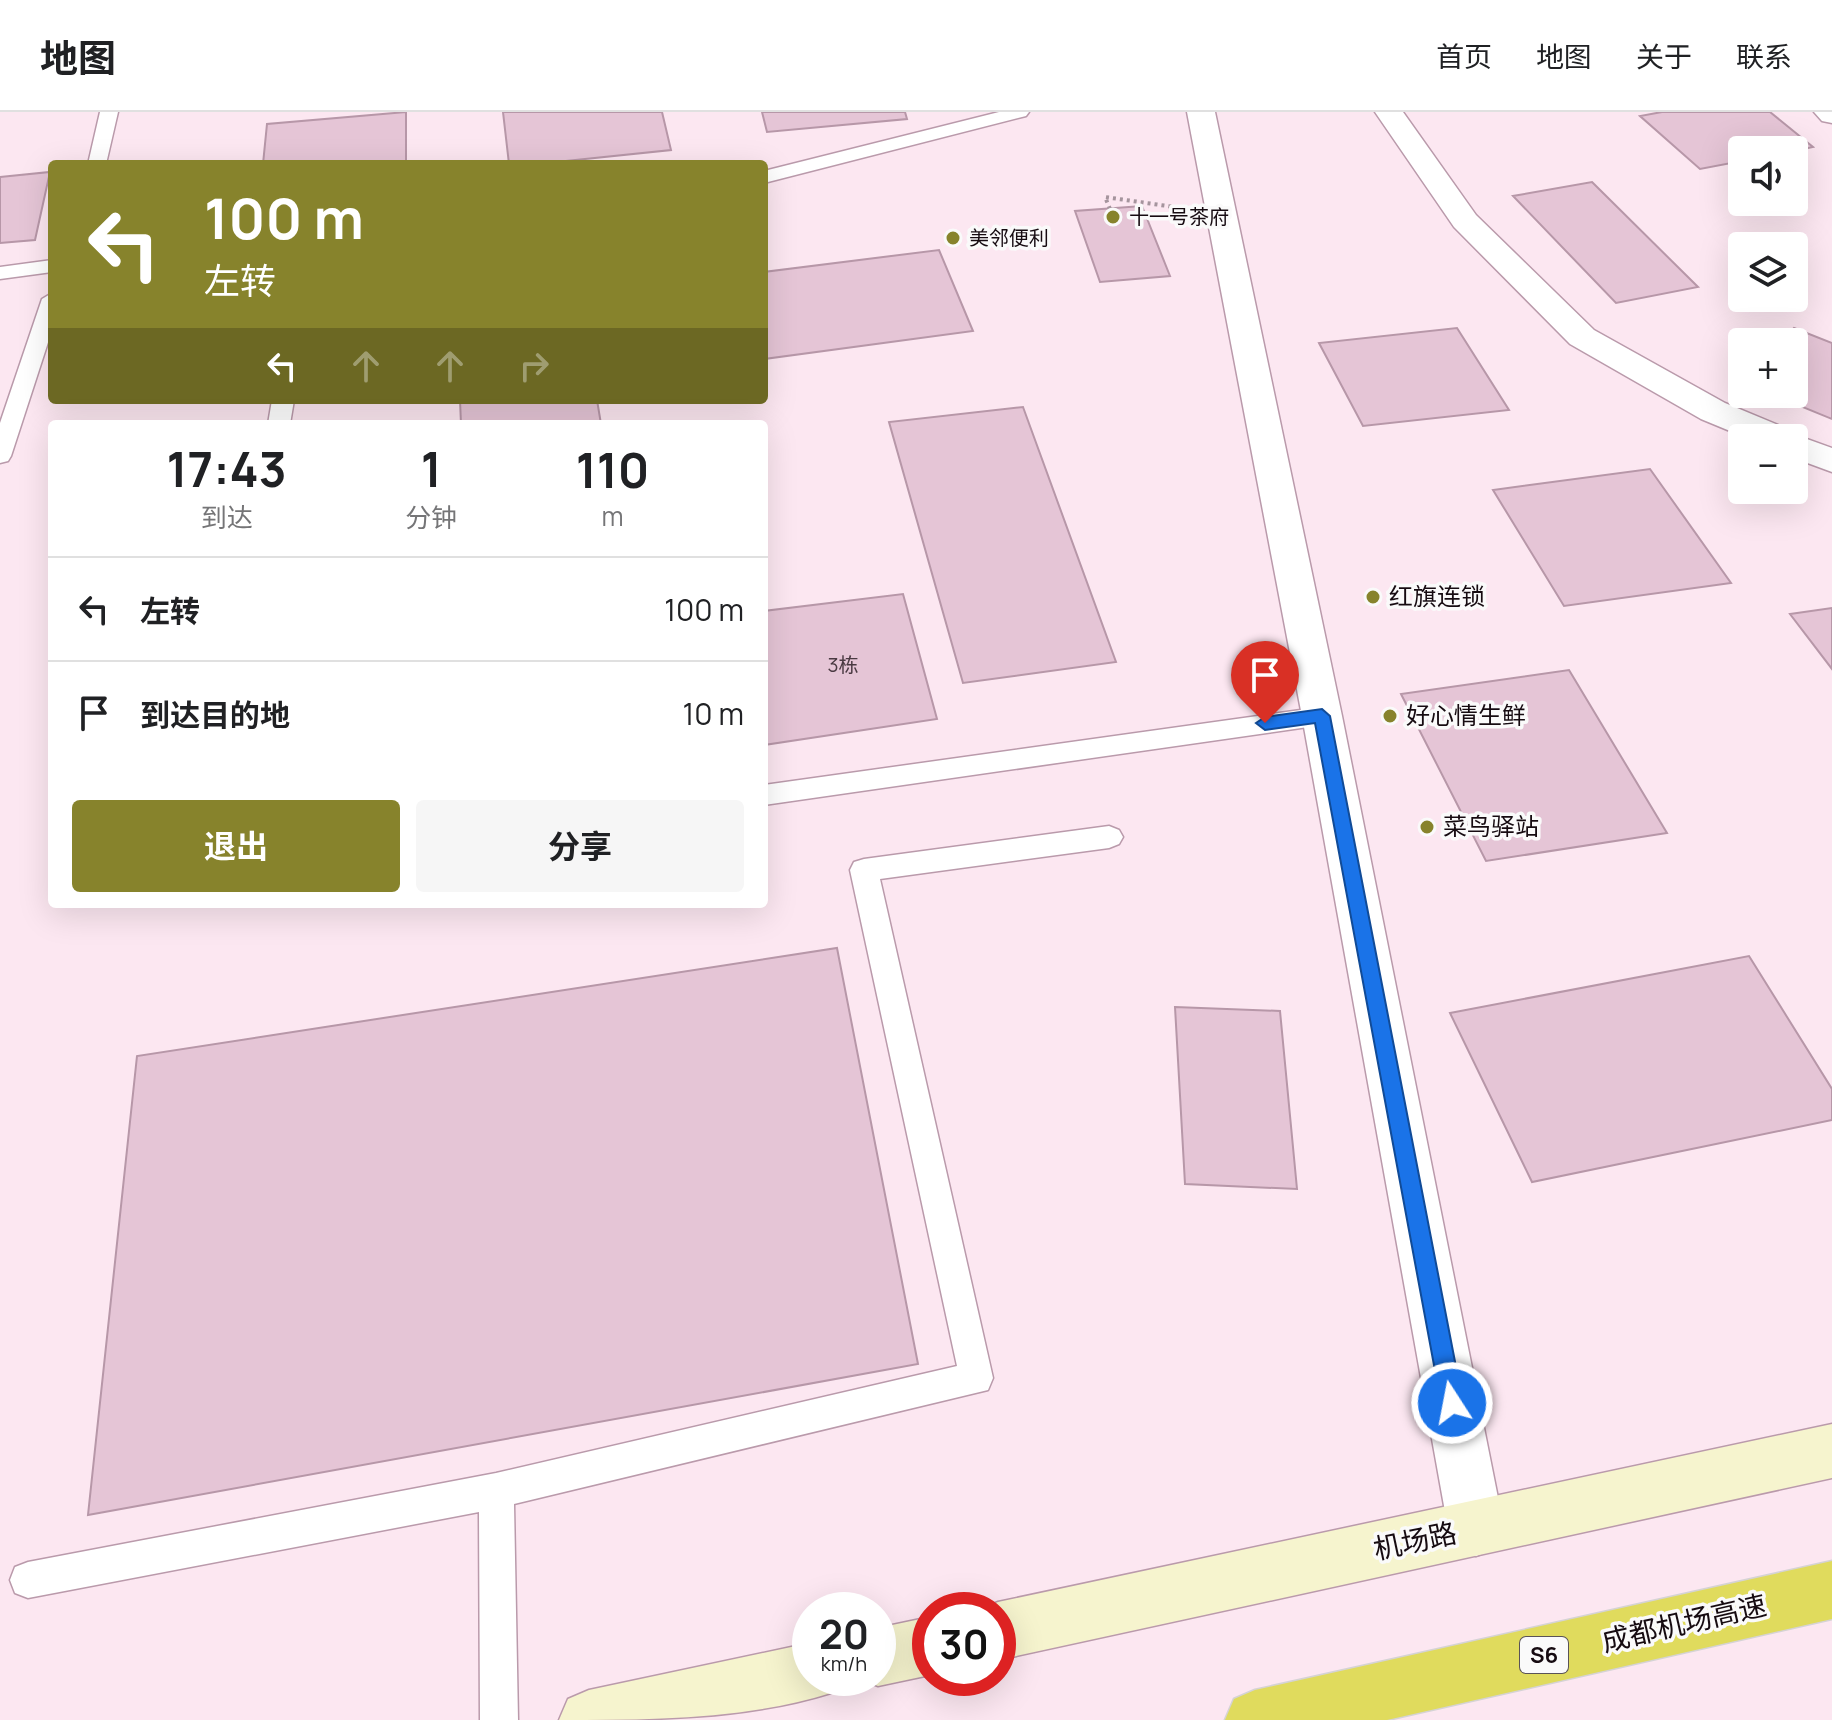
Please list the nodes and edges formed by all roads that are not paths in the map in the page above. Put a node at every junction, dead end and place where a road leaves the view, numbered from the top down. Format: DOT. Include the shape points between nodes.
graph roads {
  1 [pos="109,112"];
  2 [pos="1020,112"];
  3 [pos="1201,112"];
  4 [pos="1389,112"];
  5 [pos="98,160"];
  6 [pos="768,176"];
  7 [pos="48,267"];
  8 [pos="0,273"];
  9 [pos="48,311"];
  10 [pos="1744,424"];
  11 [pos="1808,451"];
  12 [pos="0,456"];
  13 [pos="1832,461"];
  14 [pos="1322,716"];
  15 [pos="768,794"];
  16 [pos="1109,837"];
  17 [pos="1832,1451"];
  18 [pos="496,1491"];
  19 [pos="1476,1528"];
  20 [pos="28,1580"];
  21 [pos="1832,1590"];
  22 [pos="1016,1627"];
  23 [pos="792,1676"];
  24 [pos="499,1720"];
  25 [pos="589,1720"];
  26 [pos="1255,1720"];
  1 -- 5 [label="lane"];
  2 -- 6 [label="lane"];
  3 -- 14 [label="street"];
  4 -- 10 [label="street" via="1465,221 1582,337"];
  7 -- 8 [label="lane"];
  9 -- 12 [label="lane"];
  11 -- 13 [label="street"];
  14 -- 15 [label="lane"];
  14 -- 19 [label="street"];
  16 -- 18 [label="lane" via="864,870 976,1378"];
  17 -- 19 [label="main road, 机场路"];
  18 -- 20 [label="lane"];
  18 -- 24 [label="lane"];
  19 -- 22 [label="main road, 机场路"];
  21 -- 26 [label="highway, 成都机场高速 / S6"];
  23 -- 25 [label="main road"];
}
